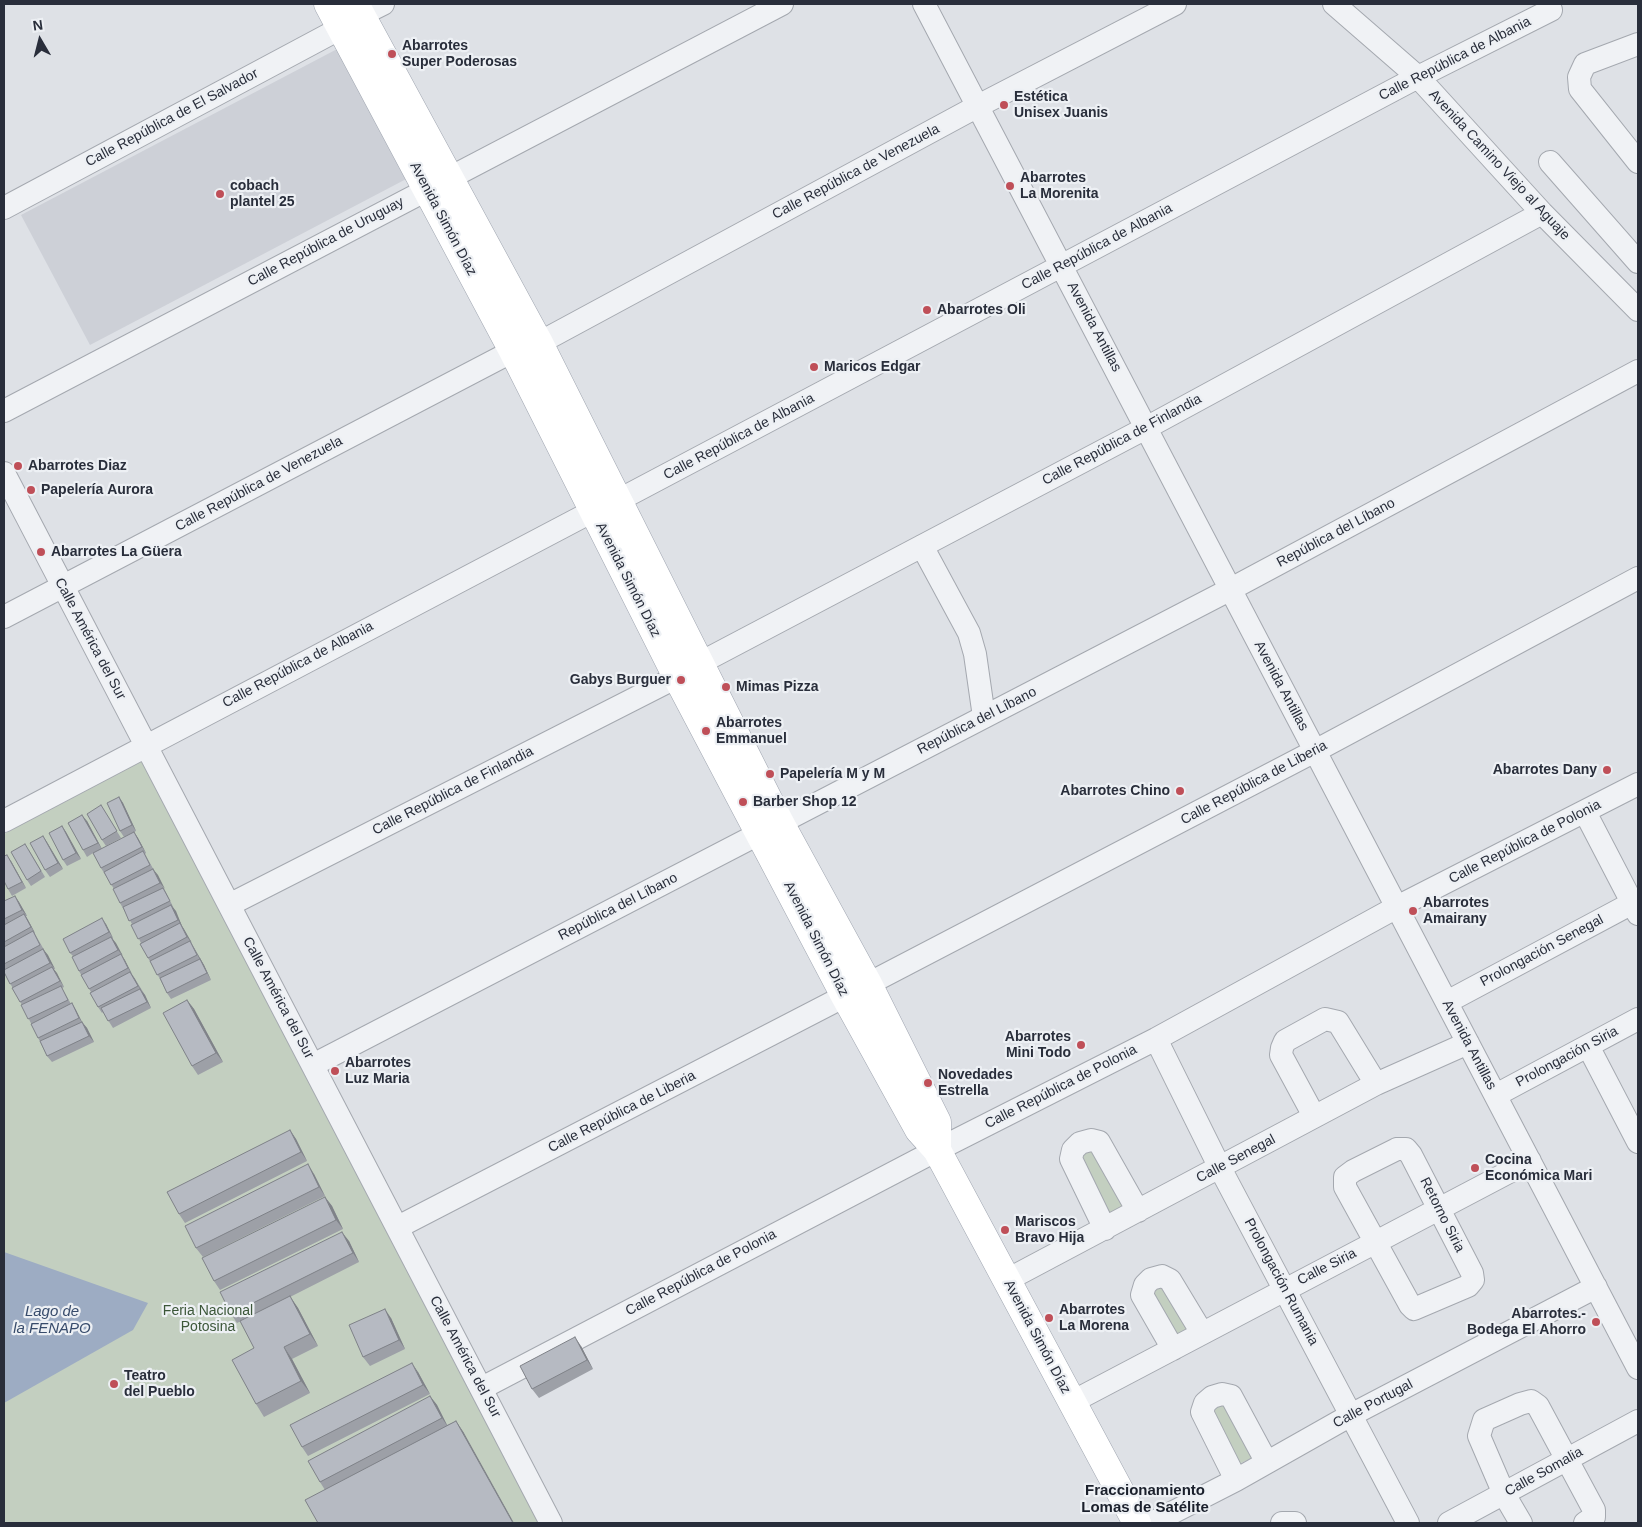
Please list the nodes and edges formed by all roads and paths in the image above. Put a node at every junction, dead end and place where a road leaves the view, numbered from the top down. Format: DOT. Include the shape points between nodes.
graph roads {
  1 [pos="328,4"];
  2 [pos="782,4"];
  3 [pos="924,4"];
  4 [pos="1175,4"];
  5 [pos="1334,4"];
  6 [pos="1552,10"];
  7 [pos="360,12"];
  8 [pos="1638,44"];
  9 [pos="1418,77"];
  10 [pos="978,106"];
  11 [pos="1550,162"];
  12 [pos="1638,162"];
  13 [pos="439,183"];
  14 [pos="4,208"];
  15 [pos="1542,213"];
  16 [pos="1638,262"];
  17 [pos="1062,266"];
  18 [pos="1638,310"];
  19 [pos="539,343"];
  20 [pos="513,352"];
  21 [pos="1638,370"];
  22 [pos="4,411"];
  23 [pos="1146,428"];
  24 [pos="4,473"];
  25 [pos="605,506"];
  26 [pos="922,546"];
  27 [pos="1638,578"];
  28 [pos="63,586"];
  29 [pos="1231,589"];
  30 [pos="4,616"];
  31 [pos="689,670"];
  32 [pos="984,717"];
  33 [pos="146,745"];
  34 [pos="1315,751"];
  35 [pos="1638,784"];
  36 [pos="1585,812"];
  37 [pos="4,820"];
  38 [pos="771,828"];
  39 [pos="230,905"];
  40 [pos="1636,905"];
  41 [pos="1397,907"];
  42 [pos="856,990"];
  43 [pos="1446,1002"];
  44 [pos="1638,1019"];
  45 [pos="1156,1039"];
  46 [pos="1468,1043"];
  47 [pos="1588,1046"];
  48 [pos="313,1065"];
  49 [pos="1376,1084"];
  50 [pos="1496,1095"];
  51 [pos="1314,1116"];
  52 [pos="1638,1142"];
  53 [pos="937,1150"];
  54 [pos="1530,1161"];
  55 [pos="1220,1168"];
  56 [pos="1439,1208"];
  57 [pos="1138,1211"];
  58 [pos="398,1227"];
  59 [pos="1105,1229"];
  60 [pos="1377,1241"];
  61 [pos="1007,1280"];
  62 [pos="1596,1287"];
  63 [pos="1284,1289"];
  64 [pos="1202,1333"];
  65 [pos="1632,1343"];
  66 [pos="1173,1349"];
  67 [pos="1638,1368"];
  68 [pos="482,1388"];
  69 [pos="1072,1402"];
  70 [pos="1351,1415"];
  71 [pos="1638,1421"];
  72 [pos="1568,1459"];
  73 [pos="1266,1461"];
  74 [pos="1236,1480"];
  75 [pos="1504,1494"];
  76 [pos="552,1523"];
  77 [pos="1137,1523"];
  78 [pos="1152,1523"];
  79 [pos="1282,1523"];
  80 [pos="1295,1523"];
  81 [pos="1408,1523"];
  82 [pos="1449,1523"];
  83 [pos="1520,1523"];
  84 [pos="1585,1523"];
  1 -- 7 [label="main road, Avenida Simón Díaz"];
  2 -- 13 [label="street, Calle República de Uruguay"];
  3 -- 10 [label="street, Avenida Antillas"];
  4 -- 10 [label="street, Calle República de Venezuela"];
  5 -- 9 [label="street, Avenida Camino Viejo al Aguaje"];
  6 -- 9 [label="street, Calle República de Albania"];
  7 -- 13 [label="main road, Avenida Simón Díaz"];
  7 -- 14 [label="street, Calle República de El Salvador"];
  8 -- 12 [label="street" via="1585,64 1579,77 1580,89"];
  9 -- 15 [label="street, Avenida Camino Viejo al Aguaje"];
  9 -- 17 [label="street, Calle República de Albania"];
  10 -- 17 [label="street, Avenida Antillas"];
  10 -- 19 [label="street, Calle República de Venezuela"];
  11 -- 16 [label="street"];
  13 -- 19 [label="main road, Avenida Simón Díaz"];
  13 -- 20 [label="main road, Avenida Simón Díaz"];
  13 -- 22 [label="street, Calle República de Uruguay"];
  15 -- 18 [label="street, Avenida Camino Viejo al Aguaje"];
  15 -- 23 [label="street, Calle República de Finlandia"];
  17 -- 23 [label="street, Avenida Antillas"];
  17 -- 25 [label="street, Calle República de Albania"];
  19 -- 25 [label="main road, Avenida Simón Díaz"];
  20 -- 25 [label="main road, Avenida Simón Díaz"];
  20 -- 28 [label="street, Calle República de Venezuela"];
  21 -- 29 [label="street, República del Líbano"];
  23 -- 26 [label="street, Calle República de Finlandia"];
  23 -- 29 [label="street, Avenida Antillas"];
  24 -- 28 [label="street, Calle América del Sur"];
  25 -- 31 [label="main road, Avenida Simón Díaz"];
  25 -- 33 [label="street, Calle República de Albania"];
  26 -- 31 [label="street, Calle República de Finlandia"];
  26 -- 32 [label="street" via="968,634 975,654"];
  27 -- 34 [label="street, Calle República de Liberia"];
  28 -- 30 [label="street, Calle República de Venezuela"];
  28 -- 33 [label="street, Calle América del Sur"];
  29 -- 32 [label="street, República del Líbano"];
  29 -- 34 [label="street, Avenida Antillas"];
  31 -- 38 [label="main road, Avenida Simón Díaz"];
  31 -- 39 [label="street, Calle República de Finlandia"];
  32 -- 38 [label="street, República del Líbano"];
  33 -- 37 [label="street, Calle República de Albania"];
  33 -- 39 [label="street, Calle América del Sur"];
  34 -- 41 [label="street, Avenida Antillas"];
  34 -- 42 [label="street, Calle República de Liberia"];
  35 -- 36 [label="street, Calle República de Polonia"];
  36 -- 40 [label="street"];
  36 -- 41 [label="street, Calle República de Polonia"];
  38 -- 42 [label="main road, Avenida Simón Díaz"];
  38 -- 48 [label="street, República del Líbano"];
  39 -- 48 [label="street, Calle América del Sur"];
  40 -- 43 [label="street, Prolongación Senegal"];
  41 -- 43 [label="street, Avenida Antillas"];
  41 -- 45 [label="street, Calle República de Polonia"];
  42 -- 53 [label="main road, Avenida Simón Díaz" via="937,1122"];
  42 -- 58 [label="street, Calle República de Liberia"];
  43 -- 46 [label="street, Avenida Antillas"];
  44 -- 47 [label="street, Prolongación Siria"];
  45 -- 53 [label="street, Calle República de Polonia"];
  45 -- 55 [label="street, Prolongación Rumania"];
  46 -- 49 [label="street, Calle Senegal"];
  46 -- 50 [label="street, Avenida Antillas"];
  47 -- 50 [label="street, Prolongación Siria"];
  47 -- 52 [label="street"];
  48 -- 58 [label="street, Calle América del Sur"];
  49 -- 51 [label="street, Calle Senegal"];
  49 -- 51 [label="street" via="1338,1022 1325,1018 1285,1041 1281,1055"];
  50 -- 54 [label="street, Avenida Antillas"];
  51 -- 55 [label="street, Calle Senegal"];
  53 -- 61 [label="main road, Avenida Simón Díaz"];
  53 -- 68 [label="street, Calle República de Polonia"];
  54 -- 56 [label="street, Calle Siria"];
  54 -- 62 [label="street, Avenida Antillas"];
  55 -- 57 [label="street, Calle Senegal"];
  55 -- 63 [label="street, Prolongación Rumania"];
  56 -- 60 [label="street, Calle Siria"];
  56 -- 60 [label="street, Retorno Siria" via="1406,1149 1397,1149 1353,1171 1345,1177 1345,1187"];
  56 -- 60 [label="street, Retorno Siria" via="1472,1273 1468,1286 1414,1309"];
  57 -- 59 [label="street, Calle Senegal"];
  57 -- 59 [label="street" via="1099,1142 1080,1143 1073,1150 1071,1159"];
  58 -- 68 [label="street, Calle América del Sur"];
  59 -- 61 [label="street, Calle Senegal"];
  60 -- 63 [label="street, Calle Siria"];
  61 -- 69 [label="main road, Avenida Simón Díaz"];
  62 -- 65 [label="street, Avenida Antillas"];
  62 -- 70 [label="street, Calle Portugal"];
  63 -- 64 [label="street, Calle Siria"];
  63 -- 70 [label="street, Prolongación Rumania"];
  64 -- 66 [label="street, Calle Siria"];
  64 -- 66 [label="street" via="1170,1280 1162,1276 1151,1279 1142,1295"];
  65 -- 67 [label="street, Avenida Antillas"];
  66 -- 69 [label="street, Calle Siria"];
  68 -- 76 [label="street, Calle América del Sur"];
  69 -- 77 [label="main road, Avenida Simón Díaz"];
  70 -- 73 [label="street, Calle Portugal"];
  70 -- 81 [label="street, Prolongación Rumania"];
  71 -- 72 [label="street, Calle Somalia"];
  72 -- 75 [label="street, Calle Somalia"];
  72 -- 75 [label="street" via="1538,1406 1531,1401 1484,1420 1479,1436"];
  72 -- 84 [label="street" via="1594,1510 1594,1517"];
  73 -- 74 [label="street, Calle Portugal"];
  73 -- 74 [label="street" via="1231,1396 1212,1397 1202,1412"];
  74 -- 78 [label="street, Calle Portugal"];
  75 -- 82 [label="street, Calle Somalia"];
  75 -- 83 [label="street"];
  79 -- 80 [label="street"];
}
